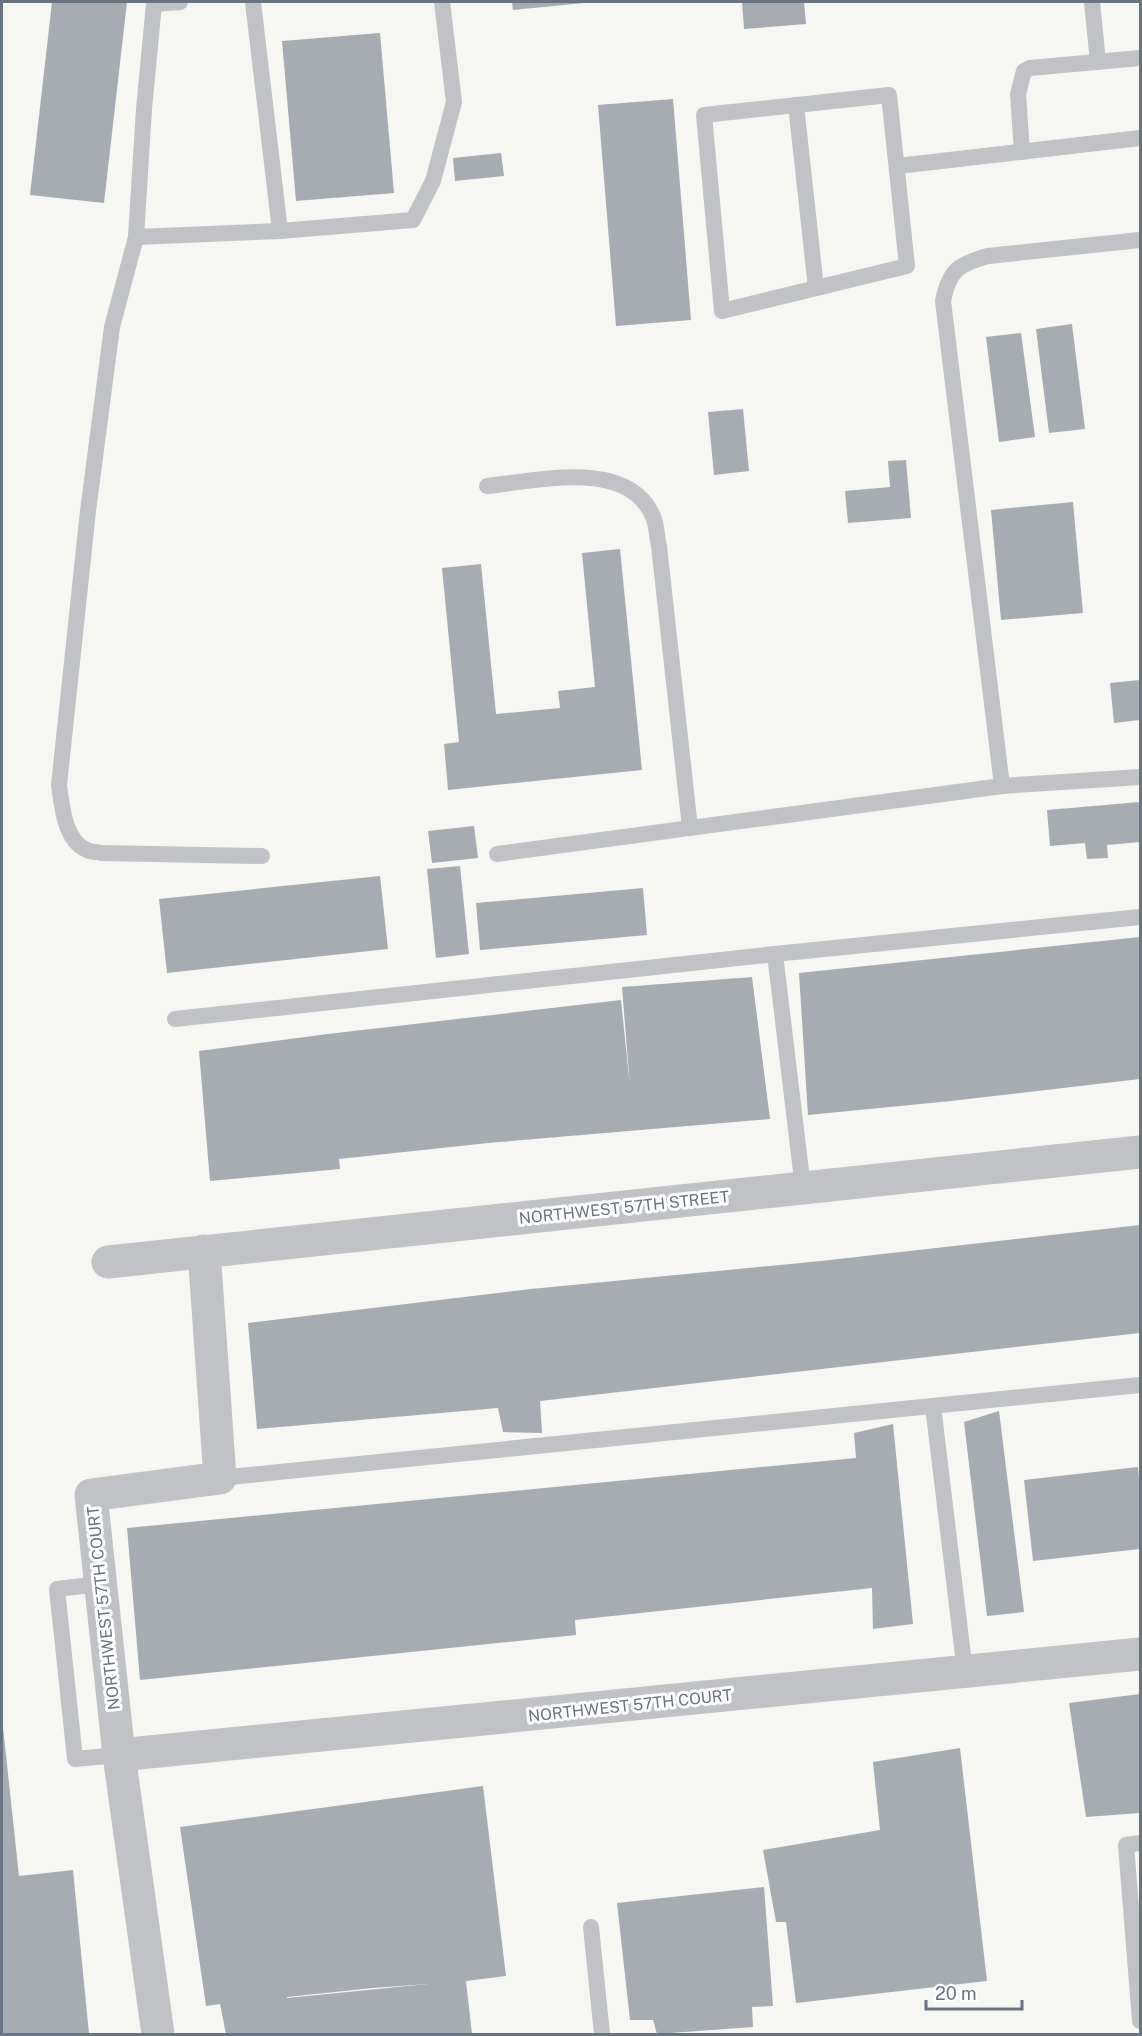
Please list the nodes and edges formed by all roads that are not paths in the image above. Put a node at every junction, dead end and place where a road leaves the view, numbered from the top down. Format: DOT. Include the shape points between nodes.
graph roads {
  1 [pos="180,2"];
  2 [pos="254,2"];
  3 [pos="442,2"];
  4 [pos="1092,2"];
  5 [pos="1140,58"];
  6 [pos="1098,62"];
  7 [pos="796,105"];
  8 [pos="1140,138"];
  9 [pos="1022,152"];
  10 [pos="898,166"];
  11 [pos="280,231"];
  12 [pos="136,237"];
  13 [pos="1140,240"];
  14 [pos="816,288"];
  15 [pos="487,486"];
  16 [pos="1140,777"];
  17 [pos="1002,786"];
  18 [pos="690,828"];
  19 [pos="496,854"];
  20 [pos="262,856"];
  21 [pos="1140,917"];
  22 [pos="775,954"];
  23 [pos="174,1019"];
  24 [pos="1140,1152"];
  25 [pos="803,1188"];
  26 [pos="204,1251"];
  27 [pos="108,1262"];
  28 [pos="1140,1385"];
  29 [pos="933,1406"];
  30 [pos="220,1478"];
  31 [pos="100,1584"];
  32 [pos="1140,1654"];
  33 [pos="965,1672"];
  34 [pos="118,1755"];
  35 [pos="1140,1843"];
  36 [pos="591,1927"];
  37 [pos="1140,2022"];
  38 [pos="158,2034"];
  39 [pos="602,2034"];
  1 -- 12 [label="lane" via="154,4"];
  2 -- 11 [label="lane"];
  3 -- 11 [label="lane" via="454,102 433,181 412,220"];
  4 -- 6 [label="lane"];
  5 -- 6 [label="lane"];
  6 -- 9 [label="lane" via="1024,71 1017,94"];
  7 -- 10 [label="lane" via="890,95"];
  7 -- 14 [label="lane"];
  7 -- 14 [label="lane" via="704,115 722,311"];
  8 -- 9 [label="lane"];
  9 -- 10 [label="lane"];
  10 -- 14 [label="lane" via="907,266"];
  11 -- 12 [label="lane"];
  12 -- 20 [label="lane" via="112,327 88,511 59,785 63,817 72,837 86,850 101,853"];
  13 -- 17 [label="lane" via="988,256 965,262 946,286 943,301"];
  15 -- 18 [label="lane" via="580,476 612,481 643,501 653,518 659,546"];
  16 -- 17 [label="lane"];
  17 -- 18 [label="lane"];
  18 -- 19 [label="lane"];
  21 -- 22 [label="lane"];
  22 -- 23 [label="lane"];
  22 -- 25 [label="lane"];
  24 -- 25 [label="street, NORTHWEST 57TH STREET"];
  25 -- 26 [label="street, NORTHWEST 57TH STREET"];
  26 -- 27 [label="street, NORTHWEST 57TH STREET"];
  26 -- 30 [label="street"];
  28 -- 29 [label="lane"];
  29 -- 30 [label="lane"];
  29 -- 33 [label="lane"];
  30 -- 31 [label="street, NORTHWEST 57TH COURT" via="91,1495"];
  31 -- 34 [label="street, NORTHWEST 57TH COURT"];
  31 -- 34 [label="lane" via="57,1589 75,1759"];
  32 -- 33 [label="street, NORTHWEST 57TH COURT"];
  33 -- 34 [label="street, NORTHWEST 57TH COURT"];
  34 -- 38 [label="street, NORTHWEST 57TH COURT"];
  35 -- 37 [label="lane" via="1126,1845"];
  36 -- 39 [label="lane"];
}
